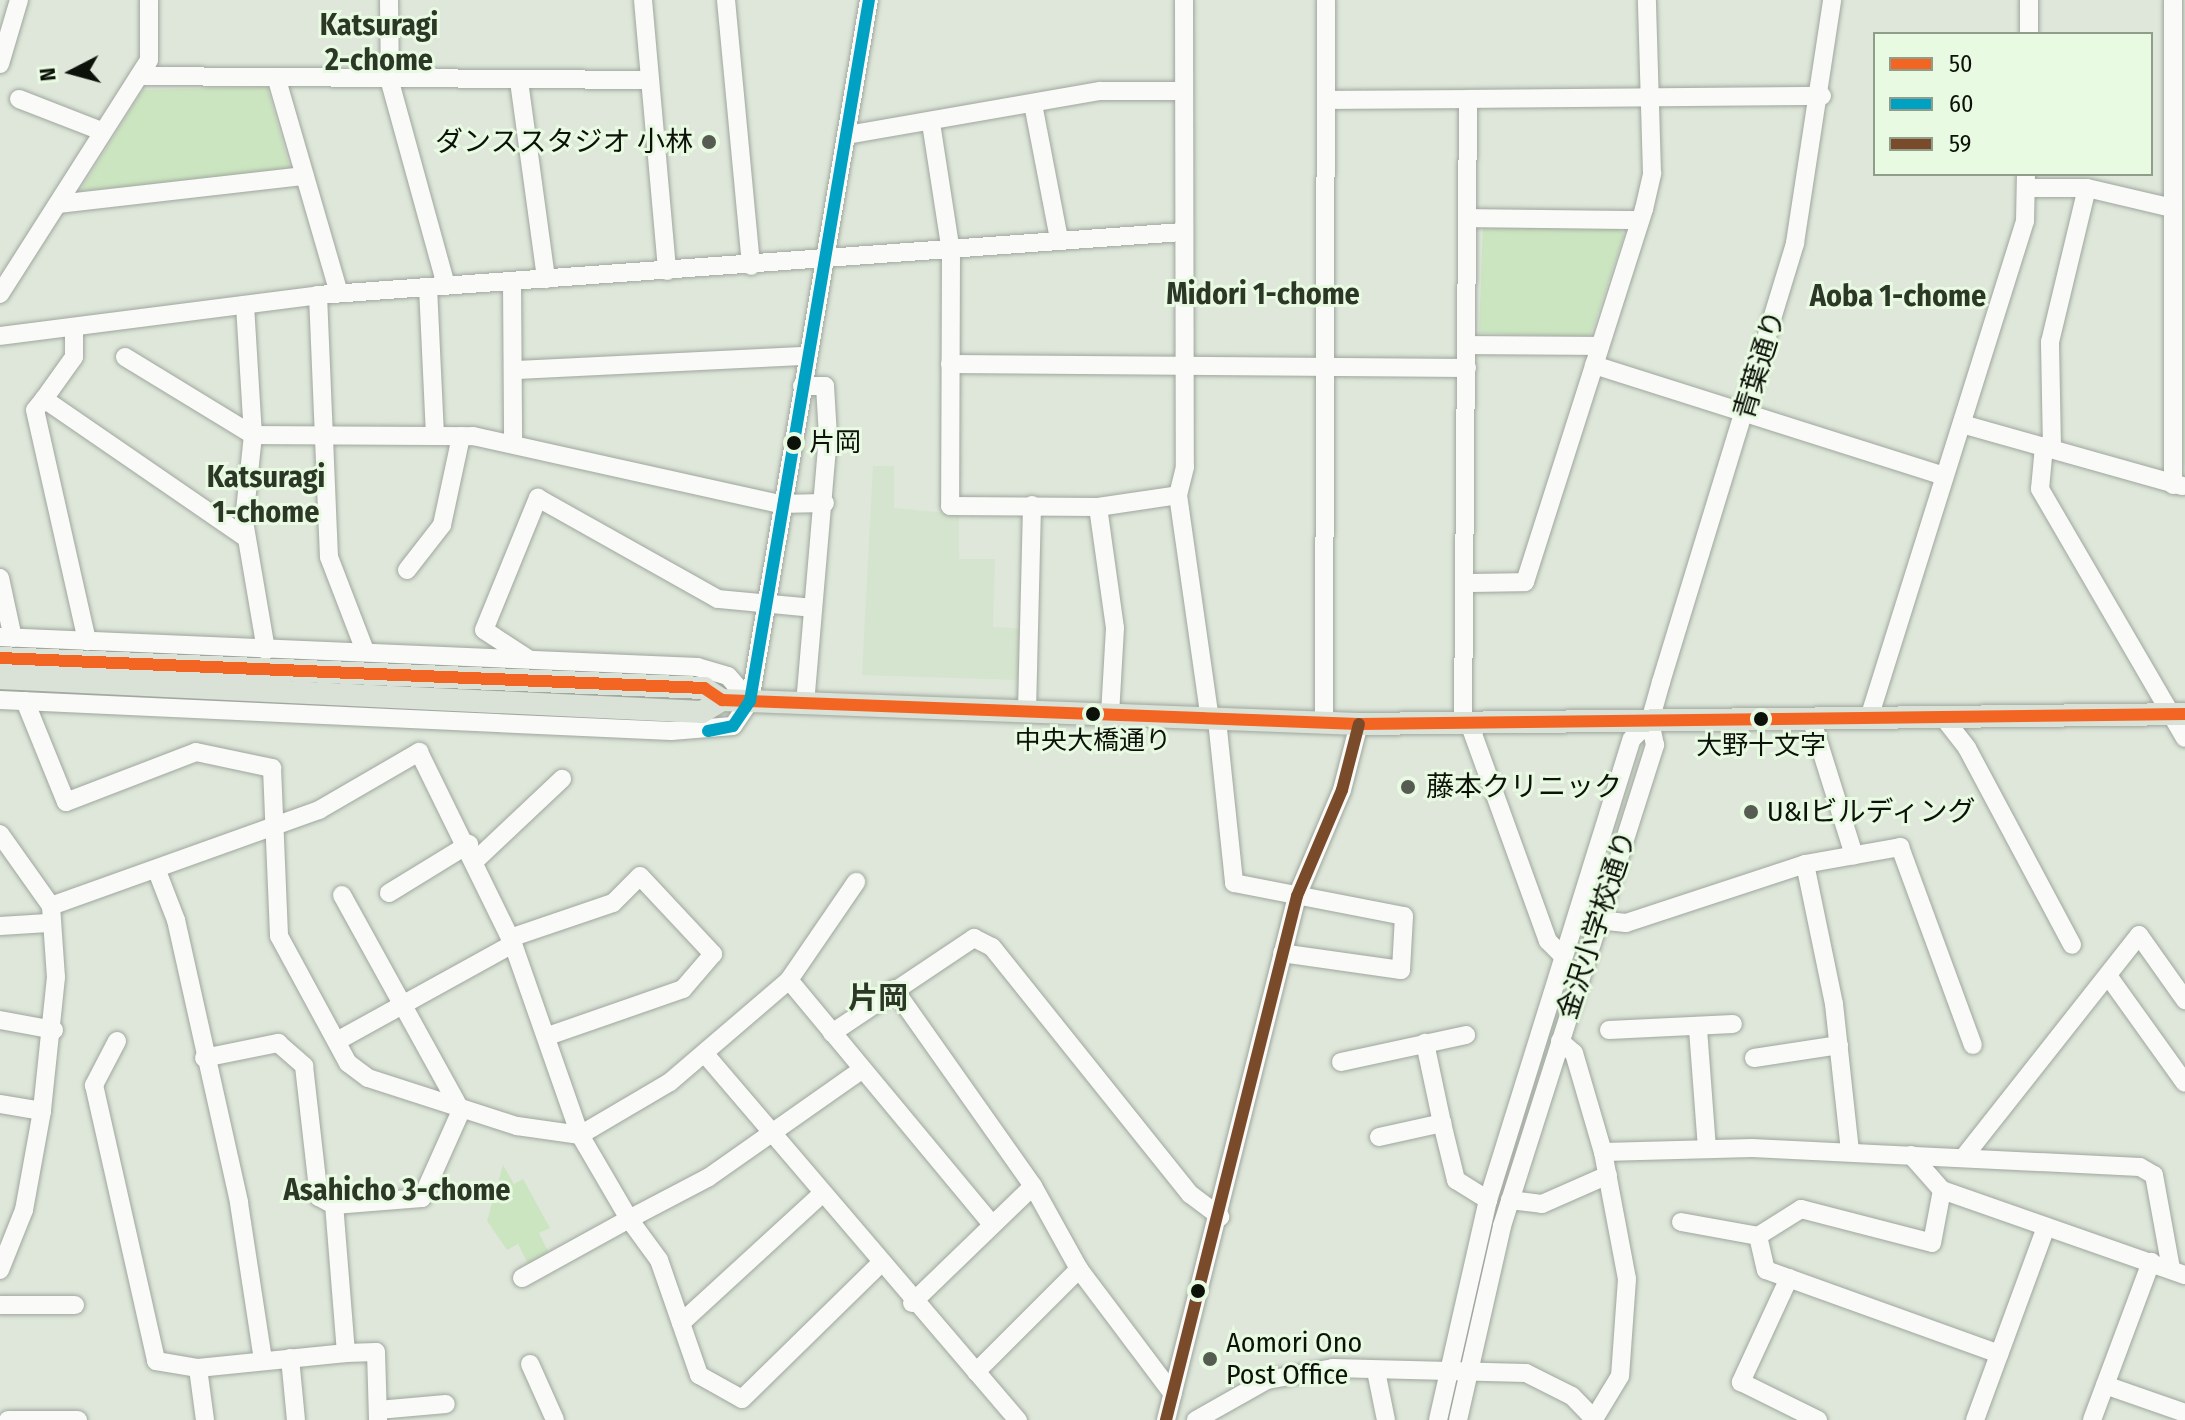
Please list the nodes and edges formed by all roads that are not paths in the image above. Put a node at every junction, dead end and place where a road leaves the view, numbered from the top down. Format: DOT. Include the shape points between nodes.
graph roads {
  1 [pos="19,0"];
  2 [pos="149,0"];
  3 [pos="389,0"];
  4 [pos="643,0"];
  5 [pos="726,0"];
  6 [pos="869,0"];
  7 [pos="1184,0"];
  8 [pos="1326,0"];
  9 [pos="1647,0"];
  10 [pos="1832,0"];
  11 [pos="2029,0"];
  12 [pos="2173,0"];
  13 [pos="2029,32"];
  14 [pos="0,64"];
  15 [pos="139,76"];
  16 [pos="277,80"];
  17 [pos="649,80"];
  18 [pos="519,81"];
  19 [pos="390,82"];
  20 [pos="1181,91"];
  21 [pos="1822,96"];
  22 [pos="1651,97"];
  23 [pos="19,99"];
  24 [pos="1468,99"];
  25 [pos="1326,100"];
  26 [pos="1033,104"];
  27 [pos="931,123"];
  28 [pos="101,131"];
  29 [pos="847,135"];
  30 [pos="304,176"];
  31 [pos="2026,181"];
  32 [pos="2087,188"];
  33 [pos="58,204"];
  34 [pos="2172,208"];
  35 [pos="1468,218"];
  36 [pos="1640,220"];
  37 [pos="1183,232"];
  38 [pos="1059,239"];
  39 [pos="951,252"];
  40 [pos="825,261"];
  41 [pos="751,266"];
  42 [pos="667,271"];
  43 [pos="546,279"];
  44 [pos="512,281"];
  45 [pos="437,286"];
  46 [pos="339,293"];
  47 [pos="0,294"];
  48 [pos="318,295"];
  49 [pos="245,305"];
  50 [pos="74,328"];
  51 [pos="0,336"];
  52 [pos="1468,345"];
  53 [pos="1600,346"];
  54 [pos="807,356"];
  55 [pos="125,357"];
  56 [pos="950,364"];
  57 [pos="1323,365"];
  58 [pos="1594,365"];
  59 [pos="1181,366"];
  60 [pos="1467,368"];
  61 [pos="517,370"];
  62 [pos="802,386"];
  63 [pos="44,399"];
  64 [pos="1746,413"];
  65 [pos="1962,424"];
  66 [pos="325,434"];
  67 [pos="253,435"];
  68 [pos="435,435"];
  69 [pos="461,436"];
  70 [pos="513,442"];
  71 [pos="2048,447"];
  72 [pos="1944,476"];
  73 [pos="2179,486"];
  74 [pos="1178,495"];
  75 [pos="825,503"];
  76 [pos="779,504"];
  77 [pos="1032,505"];
  78 [pos="1098,507"];
  79 [pos="246,538"];
  80 [pos="407,570"];
  81 [pos="0,578"];
  82 [pos="1464,583"];
  83 [pos="762,604"];
  84 [pos="813,608"];
  85 [pos="7,638"];
  86 [pos="266,650"];
  87 [pos="365,651"];
  88 [pos="0,658"];
  89 [pos="527,658"];
  90 [pos="87,662"];
  91 [pos="0,678"];
  92 [pos="0,700"];
  93 [pos="25,701"];
  94 [pos="750,701"];
  95 [pos="805,702"];
  96 [pos="1027,711"];
  97 [pos="2179,714"];
  98 [pos="1110,715"];
  99 [pos="1943,717"];
  100 [pos="1811,718"];
  101 [pos="1869,718"];
  102 [pos="1214,720"];
  103 [pos="1650,721"];
  104 [pos="1324,723"];
  105 [pos="1466,723"];
  106 [pos="1359,724"];
  107 [pos="2185,738"];
  108 [pos="562,779"];
  109 [pos="276,826"];
  110 [pos="0,834"];
  111 [pos="473,852"];
  112 [pos="1854,855"];
  113 [pos="1805,864"];
  114 [pos="157,871"];
  115 [pos="856,882"];
  116 [pos="389,893"];
  117 [pos="342,895"];
  118 [pos="1297,896"];
  119 [pos="50,914"];
  120 [pos="1598,920"];
  121 [pos="0,926"];
  122 [pos="511,941"];
  123 [pos="2072,945"];
  124 [pos="1282,953"];
  125 [pos="1563,956"];
  126 [pos="2109,977"];
  127 [pos="789,980"];
  128 [pos="894,989"];
  129 [pos="2185,1000"];
  130 [pos="403,1004"];
  131 [pos="0,1020"];
  132 [pos="1733,1024"];
  133 [pos="1698,1029"];
  134 [pos="54,1030"];
  135 [pos="1609,1030"];
  136 [pos="832,1033"];
  137 [pos="1466,1035"];
  138 [pos="548,1036"];
  139 [pos="117,1041"];
  140 [pos="337,1041"];
  141 [pos="1560,1041"];
  142 [pos="1425,1043"];
  143 [pos="1839,1045"];
  144 [pos="1973,1045"];
  145 [pos="705,1054"];
  146 [pos="204,1058"];
  147 [pos="1754,1058"];
  148 [pos="1341,1062"];
  149 [pos="861,1070"];
  150 [pos="2185,1083"];
  151 [pos="0,1104"];
  152 [pos="42,1111"];
  153 [pos="461,1111"];
  154 [pos="1442,1123"];
  155 [pos="580,1135"];
  156 [pos="774,1135"];
  157 [pos="1379,1137"];
  158 [pos="1707,1149"];
  159 [pos="1850,1151"];
  160 [pos="1603,1152"];
  161 [pos="1911,1155"];
  162 [pos="1963,1158"];
  163 [pos="1608,1175"];
  164 [pos="1033,1186"];
  165 [pos="1942,1190"];
  166 [pos="822,1194"];
  167 [pos="1488,1200"];
  168 [pos="1510,1200"];
  169 [pos="334,1205"];
  170 [pos="1220,1217"];
  171 [pos="629,1219"];
  172 [pos="990,1222"];
  173 [pos="1681,1222"];
  174 [pos="2046,1227"];
  175 [pos="1758,1236"];
  176 [pos="2151,1262"];
  177 [pos="880,1264"];
  178 [pos="1079,1269"];
  179 [pos="0,1270"];
  180 [pos="2178,1272"];
  181 [pos="522,1278"];
  182 [pos="1789,1278"];
  183 [pos="912,1303"];
  184 [pos="0,1305"];
  185 [pos="75,1305"];
  186 [pos="681,1323"];
  187 [pos="346,1353"];
  188 [pos="1999,1354"];
  189 [pos="290,1358"];
  190 [pos="263,1360"];
  191 [pos="530,1364"];
  192 [pos="198,1368"];
  193 [pos="1376,1371"];
  194 [pos="976,1372"];
  195 [pos="1465,1372"];
  196 [pos="1446,1373"];
  197 [pos="2105,1385"];
  198 [pos="1173,1394"];
  199 [pos="446,1404"];
  200 [pos="2185,1413"];
  201 [pos="378,1415"];
  202 [pos="5,1417"];
  203 [pos="78,1420"];
  204 [pos="199,1420"];
  205 [pos="296,1420"];
  206 [pos="555,1420"];
  207 [pos="1018,1420"];
  208 [pos="1166,1420"];
  209 [pos="1196,1420"];
  210 [pos="1386,1420"];
  211 [pos="1438,1420"];
  212 [pos="1458,1420"];
  213 [pos="1594,1420"];
  214 [pos="1818,1420"];
  215 [pos="1975,1420"];
  216 [pos="2092,1420"];
  1 -- 14 [label="street"];
  2 -- 15 [label="street" via="149,60"];
  3 -- 19 [label="street"];
  4 -- 17 [label="street"];
  5 -- 41 [label="street"];
  6 -- 29 [label="street"];
  7 -- 20 [label="street"];
  8 -- 25 [label="street"];
  9 -- 22 [label="street"];
  10 -- 21 [label="street, 青葉通り"];
  11 -- 13 [label="street"];
  12 -- 34 [label="street"];
  15 -- 16 [label="street"];
  15 -- 28 [label="street"];
  16 -- 19 [label="street"];
  16 -- 30 [label="street"];
  17 -- 18 [label="street"];
  17 -- 42 [label="street"];
  18 -- 19 [label="street"];
  18 -- 43 [label="street"];
  19 -- 45 [label="street"];
  20 -- 26 [label="street" via="1100,91"];
  20 -- 37 [label="street"];
  21 -- 22 [label="street"];
  21 -- 64 [label="street, 青葉通り" via="1795,243"];
  22 -- 24 [label="street"];
  22 -- 36 [label="street" via="1652,173"];
  23 -- 28 [label="street"];
  24 -- 25 [label="street"];
  24 -- 35 [label="street"];
  25 -- 57 [label="street"];
  26 -- 27 [label="street"];
  26 -- 38 [label="street"];
  27 -- 29 [label="street"];
  27 -- 39 [label="street"];
  28 -- 33 [label="street"];
  29 -- 40 [label="street"];
  30 -- 33 [label="street"];
  30 -- 46 [label="street"];
  31 -- 32 [label="street"];
  31 -- 65 [label="street" via="2025,221"];
  32 -- 34 [label="street"];
  32 -- 71 [label="street" via="2050,342"];
  33 -- 47 [label="street"];
  34 -- 73 [label="street"];
  35 -- 36 [label="street"];
  35 -- 52 [label="street"];
  36 -- 53 [label="street"];
  37 -- 38 [label="street"];
  37 -- 59 [label="street"];
  38 -- 39 [label="street"];
  39 -- 40 [label="street"];
  39 -- 56 [label="street"];
  40 -- 41 [label="street"];
  40 -- 54 [label="street"];
  41 -- 42 [label="street"];
  42 -- 43 [label="street"];
  43 -- 44 [label="street"];
  44 -- 45 [label="street"];
  44 -- 61 [label="street"];
  45 -- 46 [label="street"];
  45 -- 68 [label="street"];
  46 -- 48 [label="street"];
  48 -- 49 [label="street"];
  48 -- 66 [label="street"];
  49 -- 50 [label="street"];
  49 -- 67 [label="street"];
  50 -- 51 [label="street"];
  50 -- 63 [label="street" via="74,357"];
  52 -- 53 [label="street"];
  52 -- 60 [label="street"];
  53 -- 58 [label="street"];
  54 -- 61 [label="street"];
  54 -- 62 [label="street"];
  55 -- 67 [label="street"];
  56 -- 59 [label="street"];
  56 -- 77 [label="street" via="950,506"];
  57 -- 59 [label="street"];
  57 -- 60 [label="street"];
  57 -- 104 [label="street"];
  58 -- 64 [label="street"];
  58 -- 82 [label="street" via="1525,582"];
  59 -- 74 [label="street"];
  60 -- 82 [label="street"];
  61 -- 70 [label="street"];
  62 -- 75 [label="street" via="825,386"];
  62 -- 76 [label="street"];
  63 -- 79 [label="street"];
  63 -- 90 [label="street" via="35,410"];
  64 -- 72 [label="street"];
  64 -- 103 [label="street, 青葉通り"];
  65 -- 71 [label="street"];
  65 -- 72 [label="street"];
  66 -- 67 [label="street"];
  66 -- 68 [label="street"];
  66 -- 87 [label="street" via="332,574"];
  67 -- 79 [label="street"];
  68 -- 69 [label="street"];
  69 -- 70 [label="street"];
  69 -- 80 [label="street" via="442,525"];
  70 -- 76 [label="street"];
  71 -- 73 [label="street"];
  71 -- 97 [label="street" via="2040,489"];
  72 -- 101 [label="street"];
  74 -- 78 [label="street"];
  74 -- 102 [label="street"];
  75 -- 76 [label="street"];
  75 -- 84 [label="street"];
  76 -- 83 [label="street"];
  77 -- 78 [label="street"];
  77 -- 96 [label="street"];
  78 -- 98 [label="street" via="1115,628"];
  79 -- 86 [label="street"];
  81 -- 85 [label="street"];
  82 -- 105 [label="street"];
  83 -- 84 [label="street"];
  83 -- 89 [label="street" via="718,599 538,498 484,630"];
  83 -- 94 [label="street"];
  84 -- 95 [label="street"];
  85 -- 90 [label="street"];
  86 -- 87 [label="street"];
  86 -- 90 [label="street"];
  87 -- 89 [label="street"];
  88 -- 90 [label="main road"];
  89 -- 94 [label="street" via="697,667 728,676"];
  90 -- 91 [label="main road"];
  90 -- 94 [label="main road" via="702,712 722,700"];
  92 -- 93 [label="street"];
  93 -- 94 [label="street" via="686,731 733,726"];
  93 -- 109 [label="street" via="66,802 196,752 272,768"];
  94 -- 95 [label="main road"];
  95 -- 96 [label="main road"];
  96 -- 98 [label="main road"];
  97 -- 99 [label="main road"];
  97 -- 107 [label="street"];
  98 -- 102 [label="main road"];
  99 -- 101 [label="main road"];
  99 -- 123 [label="street" via="1967,748"];
  100 -- 101 [label="main road"];
  100 -- 103 [label="main road"];
  100 -- 112 [label="street"];
  102 -- 104 [label="main road"];
  102 -- 118 [label="street" via="1234,883"];
  103 -- 105 [label="main road"];
  103 -- 120 [label="street, 金沢小学校通り" via="1655,745"];
  103 -- 125 [label="street, 金沢小学校通り" via="1632,739"];
  104 -- 106 [label="main road"];
  105 -- 106 [label="main road"];
  105 -- 125 [label="street" via="1548,941"];
  106 -- 118 [label="street" via="1342,790"];
  108 -- 111 [label="street"];
  109 -- 111 [label="street" via="419,752"];
  109 -- 114 [label="street"];
  109 -- 140 [label="street" via="279,936"];
  110 -- 119 [label="street"];
  111 -- 116 [label="street"];
  111 -- 122 [label="street"];
  112 -- 113 [label="street"];
  112 -- 144 [label="street" via="1900,847"];
  113 -- 120 [label="street" via="1626,923"];
  113 -- 143 [label="street"];
  114 -- 119 [label="street"];
  114 -- 146 [label="street" via="176,920"];
  115 -- 127 [label="street"];
  117 -- 130 [label="street"];
  118 -- 124 [label="street"];
  118 -- 124 [label="street" via="1404,916 1401,970"];
  119 -- 121 [label="street"];
  119 -- 134 [label="street"];
  120 -- 141 [label="street, 金沢小学校通り"];
  122 -- 130 [label="street"];
  122 -- 138 [label="street"];
  122 -- 138 [label="street" via="613,903 640,876 713,954 683,989"];
  124 -- 170 [label="street"];
  125 -- 167 [label="street, 金沢小学校通り"];
  126 -- 129 [label="street" via="2139,935"];
  126 -- 150 [label="street"];
  126 -- 162 [label="street"];
  127 -- 136 [label="street"];
  127 -- 145 [label="street"];
  128 -- 136 [label="street"];
  128 -- 164 [label="street"];
  128 -- 170 [label="street" via="966,938 992,947 1190,1194"];
  130 -- 140 [label="street"];
  130 -- 153 [label="street"];
  131 -- 134 [label="street"];
  132 -- 133 [label="street"];
  133 -- 135 [label="street"];
  133 -- 158 [label="street"];
  134 -- 152 [label="street"];
  136 -- 149 [label="street"];
  137 -- 142 [label="street"];
  138 -- 155 [label="street"];
  139 -- 192 [label="street" via="94,1085 156,1361"];
  140 -- 153 [label="street" via="368,1078"];
  141 -- 160 [label="street" via="1574,1053"];
  141 -- 168 [label="street, 金沢小学校通り"];
  142 -- 148 [label="street"];
  142 -- 154 [label="street"];
  143 -- 147 [label="street"];
  143 -- 159 [label="street"];
  145 -- 155 [label="street" via="628,1111"];
  145 -- 156 [label="street"];
  146 -- 169 [label="street" via="278,1043 304,1066 319,1197"];
  146 -- 190 [label="street" via="239,1203"];
  149 -- 156 [label="street"];
  149 -- 172 [label="street"];
  151 -- 152 [label="street"];
  152 -- 179 [label="street" via="24,1210"];
  153 -- 155 [label="street"];
  153 -- 169 [label="street" via="422,1198"];
  154 -- 157 [label="street"];
  154 -- 167 [label="street" via="1456,1180"];
  155 -- 171 [label="street"];
  156 -- 166 [label="street"];
  156 -- 171 [label="street"];
  158 -- 159 [label="street"];
  158 -- 160 [label="street"];
  159 -- 161 [label="street"];
  160 -- 163 [label="street"];
  161 -- 162 [label="street"];
  161 -- 165 [label="street"];
  162 -- 180 [label="street" via="2140,1167 2154,1175"];
  163 -- 168 [label="street" via="1542,1204"];
  163 -- 213 [label="street" via="1624,1248 1627,1333 1615,1391"];
  164 -- 172 [label="street"];
  164 -- 178 [label="street"];
  165 -- 174 [label="street"];
  165 -- 175 [label="street" via="1932,1243 1801,1209"];
  166 -- 177 [label="street"];
  166 -- 186 [label="street"];
  167 -- 196 [label="street, 金沢小学校通り"];
  168 -- 195 [label="street, 金沢小学校通り"];
  169 -- 187 [label="street"];
  170 -- 198 [label="street"];
  171 -- 181 [label="street"];
  171 -- 186 [label="street" via="659,1260"];
  172 -- 183 [label="street"];
  173 -- 175 [label="street"];
  174 -- 176 [label="street"];
  174 -- 188 [label="street"];
  175 -- 182 [label="street" via="1759,1263"];
  176 -- 180 [label="street"];
  176 -- 197 [label="street"];
  177 -- 183 [label="street"];
  177 -- 186 [label="street" via="742,1399 699,1375"];
  178 -- 194 [label="street"];
  178 -- 198 [label="street"];
  182 -- 188 [label="street"];
  182 -- 214 [label="street" via="1741,1382"];
  183 -- 194 [label="street"];
  184 -- 185 [label="street"];
  187 -- 189 [label="street"];
  187 -- 201 [label="street" via="376,1352"];
  188 -- 215 [label="street"];
  189 -- 190 [label="street"];
  189 -- 205 [label="street"];
  190 -- 192 [label="street"];
  191 -- 206 [label="street"];
  192 -- 204 [label="street"];
  193 -- 196 [label="street"];
  193 -- 209 [label="street" via="1289,1372"];
  193 -- 210 [label="street"];
  194 -- 207 [label="street"];
  195 -- 196 [label="street"];
  195 -- 212 [label="street, 金沢小学校通り"];
  195 -- 213 [label="street" via="1537,1376 1572,1396"];
  196 -- 211 [label="street, 金沢小学校通り"];
  197 -- 200 [label="street"];
  197 -- 216 [label="street"];
  198 -- 208 [label="street"];
  199 -- 201 [label="street"];
  202 -- 203 [label="street"];
}
